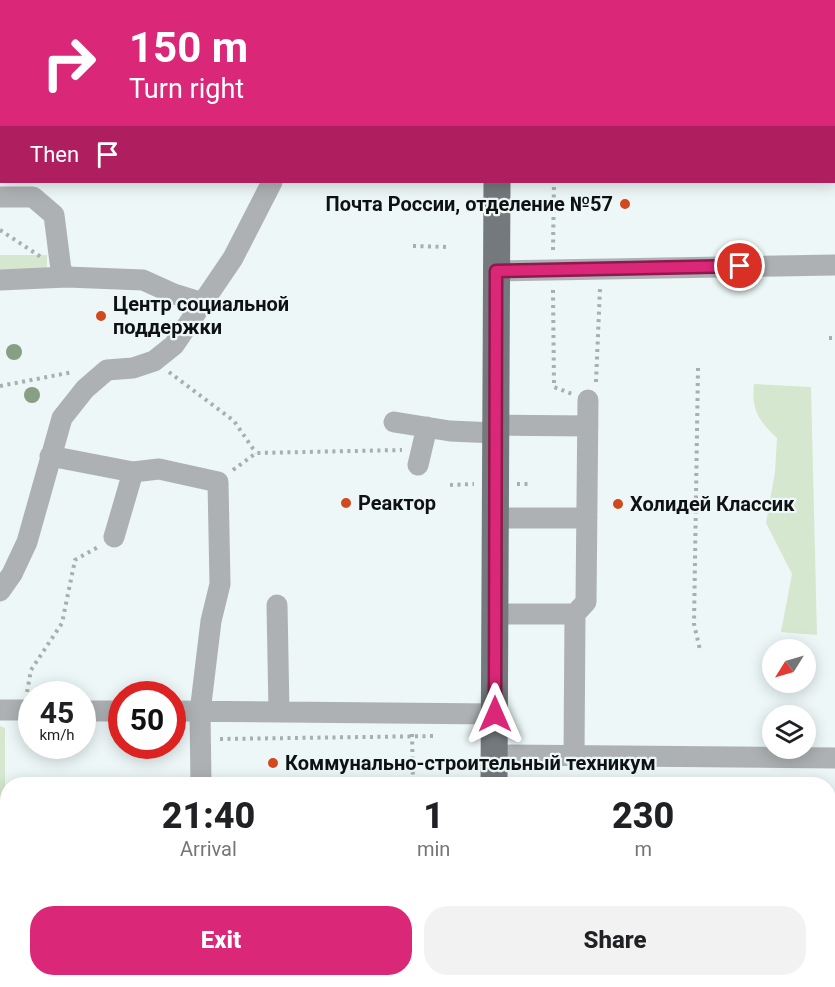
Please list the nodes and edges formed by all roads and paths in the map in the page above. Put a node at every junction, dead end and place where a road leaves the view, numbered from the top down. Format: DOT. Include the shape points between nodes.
graph roads {
  1 [pos="271,183"];
  2 [pos="497,183"];
  3 [pos="554,183"];
  4 [pos="0,197"];
  5 [pos="0,230"];
  6 [pos="412,246"];
  7 [pos="450,247"];
  8 [pos="835,266"];
  9 [pos="600,268"];
  10 [pos="553,269"];
  11 [pos="496,271"];
  12 [pos="64,274"];
  13 [pos="0,280"];
  14 [pos="203,303"];
  15 [pos="829,338"];
  16 [pos="835,338"];
  17 [pos="153,361"];
  18 [pos="698,368"];
  19 [pos="107,370"];
  20 [pos="0,386"];
  21 [pos="588,400"];
  22 [pos="394,422"];
  23 [pos="588,426"];
  24 [pos="427,427"];
  25 [pos="496,429"];
  26 [pos="256,453"];
  27 [pos="50,456"];
  28 [pos="419,457"];
  29 [pos="133,472"];
  30 [pos="218,482"];
  31 [pos="474,484"];
  32 [pos="517,484"];
  33 [pos="530,484"];
  34 [pos="450,485"];
  35 [pos="496,518"];
  36 [pos="587,518"];
  37 [pos="114,537"];
  38 [pos="0,591"];
  39 [pos="278,605"];
  40 [pos="495,614"];
  41 [pos="575,614"];
  42 [pos="699,650"];
  43 [pos="31,681"];
  44 [pos="0,710"];
  45 [pos="18,710"];
  46 [pos="186,712"];
  47 [pos="200,712"];
  48 [pos="279,712"];
  49 [pos="495,714"];
  50 [pos="412,734"];
  51 [pos="447,736"];
  52 [pos="200,739"];
  53 [pos="495,754"];
  54 [pos="574,756"];
  55 [pos="835,758"];
  56 [pos="201,777"];
  57 [pos="413,777"];
  58 [pos="494,777"];
  1 -- 14 [label="street" via="233,258"];
  2 -- 11 [label="main road"];
  3 -- 10 [label="path"];
  4 -- 12 [label="street" via="33,197 54,214"];
  5 -- 12 [label="path"];
  6 -- 7 [label="path"];
  8 -- 9 [label="street"];
  9 -- 10 [label="street"];
  9 -- 21 [label="path" via="598,377"];
  10 -- 11 [label="street"];
  10 -- 21 [label="path" via="554,387"];
  11 -- 25 [label="main road"];
  12 -- 13 [label="street" via="46,280"];
  12 -- 14 [label="street" via="143,280"];
  14 -- 17 [label="street" via="174,345"];
  15 -- 16 [label="path"];
  17 -- 19 [label="street" via="133,368"];
  17 -- 26 [label="path" via="234,421"];
  18 -- 42 [label="path" via="694,624"];
  19 -- 20 [label="path"];
  19 -- 27 [label="street" via="85,389 62,418"];
  21 -- 23 [label="street"];
  22 -- 24 [label="street"];
  23 -- 25 [label="street"];
  23 -- 36 [label="street"];
  24 -- 25 [label="street" via="450,431"];
  24 -- 28 [label="street"];
  25 -- 35 [label="main road"];
  26 -- 28 [label="path"];
  26 -- 30 [label="path"];
  27 -- 29 [label="street"];
  27 -- 38 [label="street" via="27,542"];
  29 -- 30 [label="street" via="159,469"];
  29 -- 37 [label="street"];
  30 -- 47 [label="street" via="220,584"];
  31 -- 34 [label="path"];
  32 -- 33 [label="path"];
  35 -- 36 [label="street"];
  35 -- 40 [label="main road"];
  36 -- 41 [label="street" via="586,602"];
  37 -- 43 [label="path" via="75,560 62,623 32,670"];
  39 -- 48 [label="street"];
  40 -- 41 [label="street"];
  40 -- 49 [label="main road"];
  41 -- 54 [label="street"];
  44 -- 45 [label="street"];
  46 -- 47 [label="street"];
  47 -- 48 [label="street"];
  47 -- 52 [label="street"];
  48 -- 49 [label="street"];
  49 -- 53 [label="main road"];
  50 -- 51 [label="path"];
  50 -- 52 [label="path"];
  50 -- 57 [label="path"];
  52 -- 56 [label="street"];
  53 -- 54 [label="street"];
  53 -- 58 [label="main road"];
  54 -- 55 [label="street"];
}
